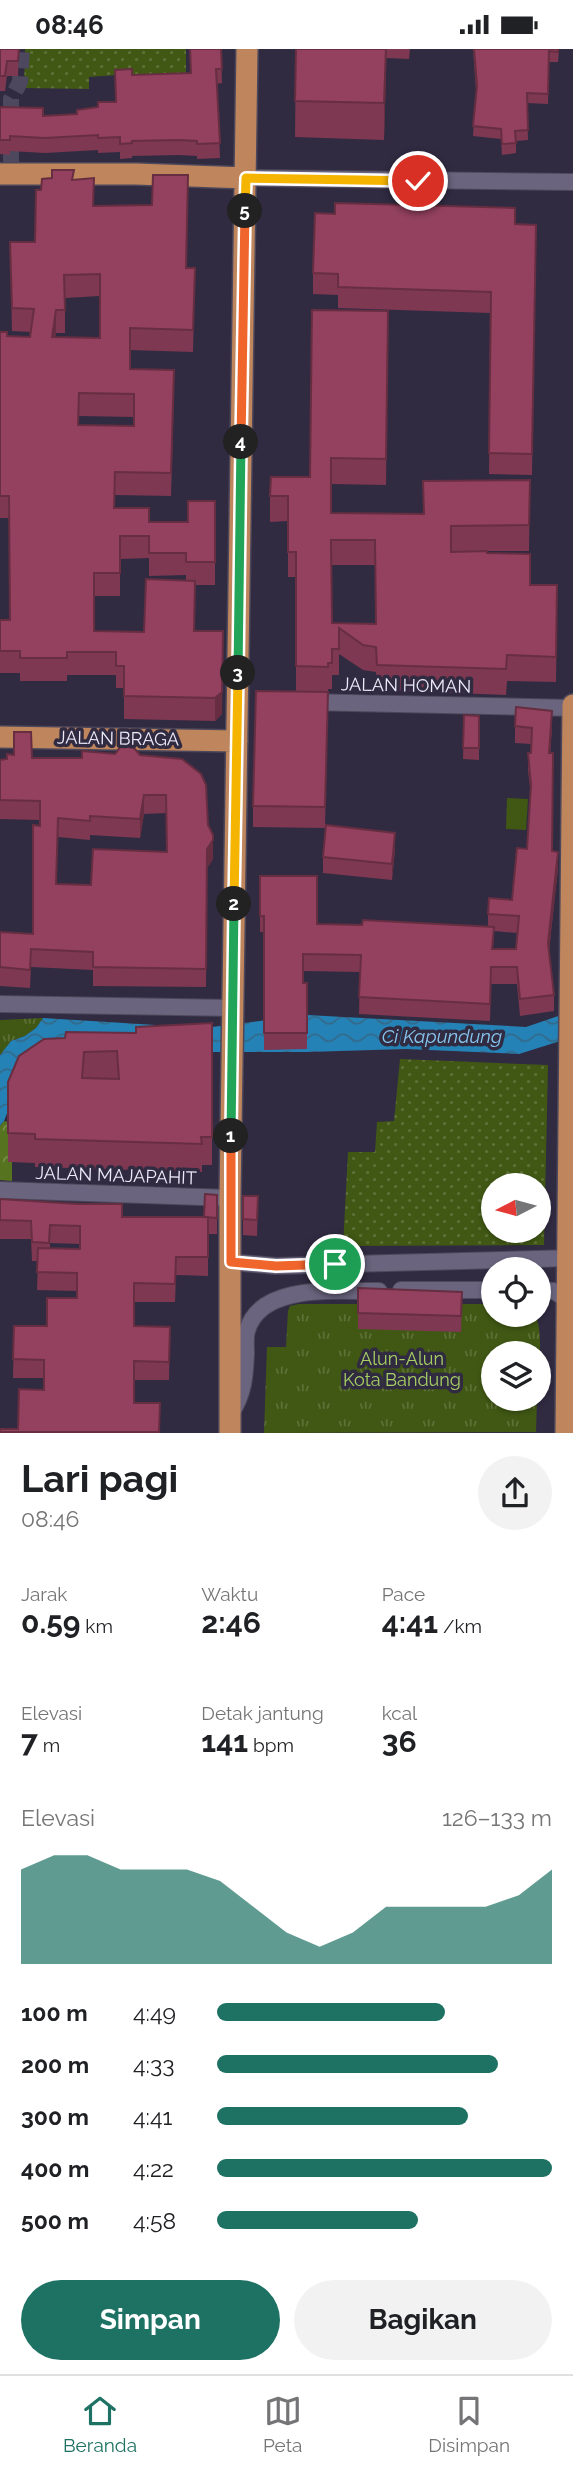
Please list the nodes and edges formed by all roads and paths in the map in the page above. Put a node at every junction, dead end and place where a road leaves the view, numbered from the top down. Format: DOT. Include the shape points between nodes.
graph roads {
  1 [pos="247,49"];
  2 [pos="8,170"];
  3 [pos="246,178"];
  4 [pos="573,182"];
  5 [pos="294,702"];
  6 [pos="573,707"];
  7 [pos="0,737"];
  8 [pos="237,741"];
  9 [pos="0,1004"];
  10 [pos="233,1007"];
  11 [pos="570,1056"];
  12 [pos="0,1190"];
  13 [pos="230,1198"];
  14 [pos="570,1258"];
  15 [pos="231,1262"];
  16 [pos="481,1290"];
  17 [pos="551,1291"];
  18 [pos="566,1299"];
  19 [pos="230,1424"];
  20 [pos="566,1433"];
  1 -- 3 [label="main road"];
  2 -- 3 [label="main road"];
  3 -- 4 [label="street"];
  3 -- 8 [label="main road" via="244,701"];
  5 -- 6 [label="street, JALAN HOMAN"];
  6 -- 11 [label="main road"];
  7 -- 8 [label="main road, JALAN BRAGA"];
  8 -- 10 [label="main road"];
  9 -- 10 [label="street"];
  10 -- 13 [label="main road"];
  11 -- 14 [label="main road"];
  12 -- 13 [label="street, JALAN MAJAPAHIT"];
  13 -- 15 [label="main road"];
  14 -- 15 [label="street" via="276,1266"];
  14 -- 18 [label="main road"];
  15 -- 19 [label="main road"];
  16 -- 19 [label="street" via="287,1295 261,1309 247,1331 244,1387"];
  17 -- 18 [label="street"];
  18 -- 20 [label="main road"];
}
